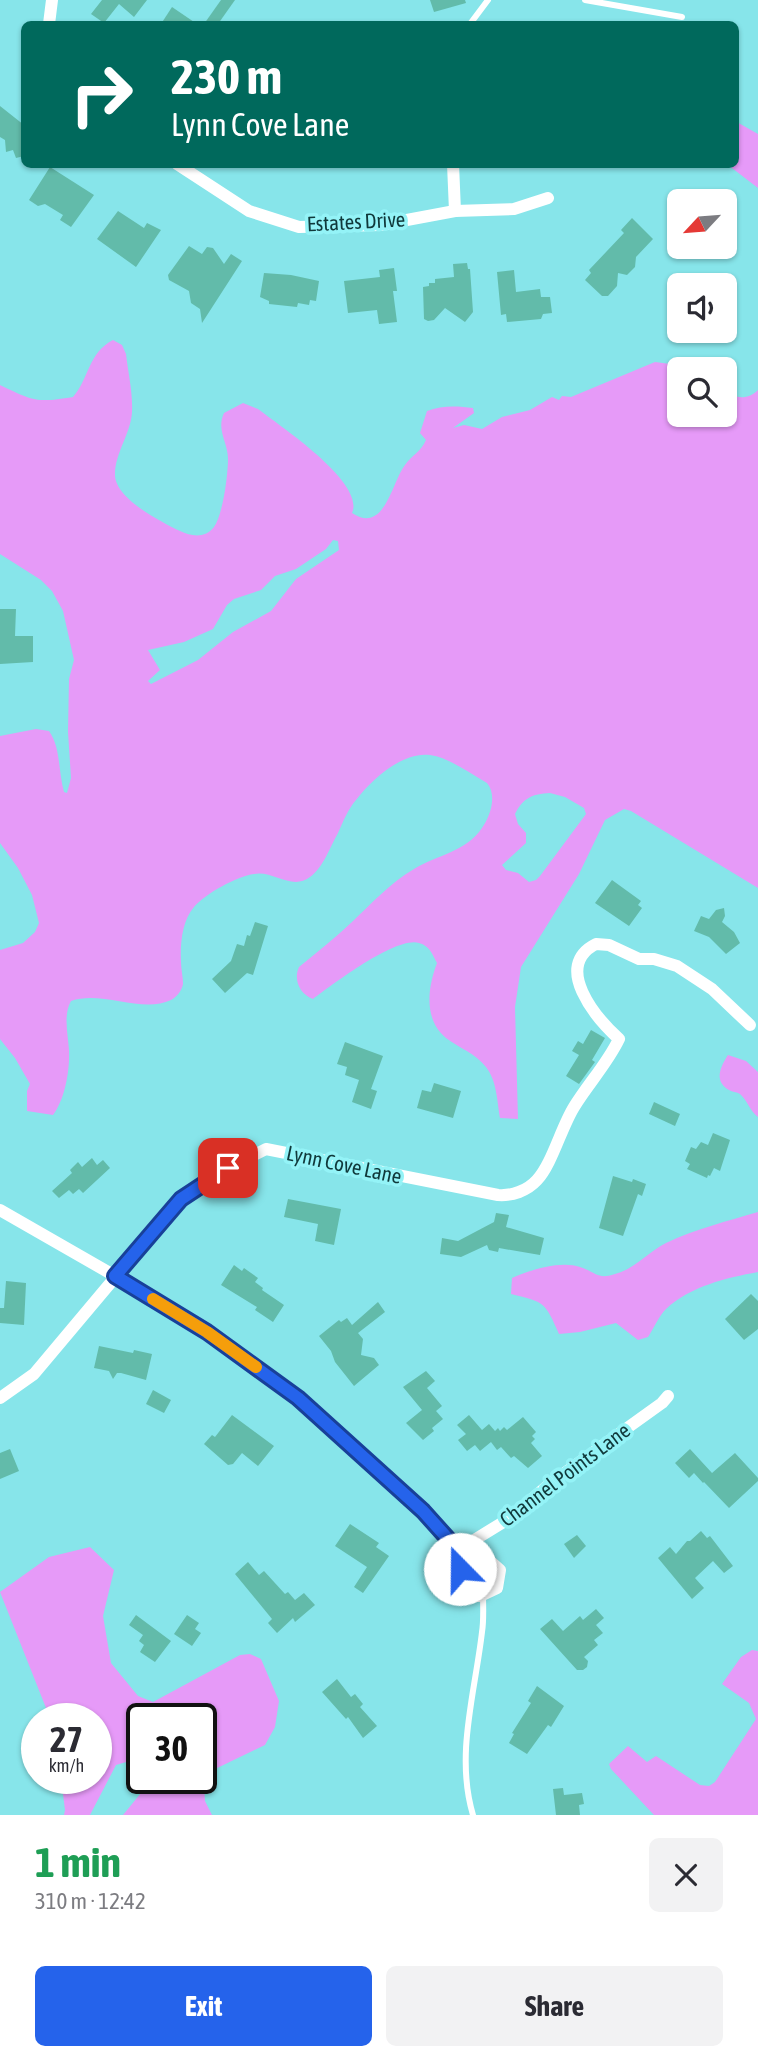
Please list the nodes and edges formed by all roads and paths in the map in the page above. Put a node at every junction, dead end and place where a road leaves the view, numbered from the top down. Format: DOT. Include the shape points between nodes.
graph roads {
  1 [pos="52,0"];
  2 [pos="488,0"];
  3 [pos="586,0"];
  4 [pos="682,17"];
  5 [pos="49,21"];
  6 [pos="472,21"];
  7 [pos="183,168"];
  8 [pos="453,168"];
  9 [pos="548,198"];
  10 [pos="455,211"];
  11 [pos="750,1025"];
  12 [pos="0,1210"];
  13 [pos="115,1276"];
  14 [pos="668,1396"];
  15 [pos="0,1398"];
  16 [pos="458,1550"];
  17 [pos="483,1594"];
  18 [pos="473,1815"];
  1 -- 5 [label="street"];
  2 -- 6 [label="lane"];
  3 -- 4 [label="lane"];
  7 -- 10 [label="street, Estates Drive" via="248,211 299,227 380,225"];
  8 -- 10 [label="street"];
  9 -- 10 [label="street, Estates Drive" via="514,209"];
  11 -- 13 [label="street, Lynn Cove Lane" via="712,989 677,966 639,959 602,944 587,949 577,971 590,1007 619,1039 573,1108 543,1172 526,1189 498,1195 266,1149 181,1199"];
  12 -- 13 [label="street"];
  13 -- 15 [label="street, Lynn Cove Lane" via="34,1374"];
  13 -- 16 [label="street" via="207,1332 298,1398 423,1511"];
  14 -- 16 [label="street, Channel Points Lane" via="510,1518"];
  16 -- 17 [label="street" via="461,1583 473,1596"];
  16 -- 17 [label="street" via="483,1555 500,1570 496,1588"];
  17 -- 18 [label="lane" via="483,1630 464,1751 466,1792"];
}
